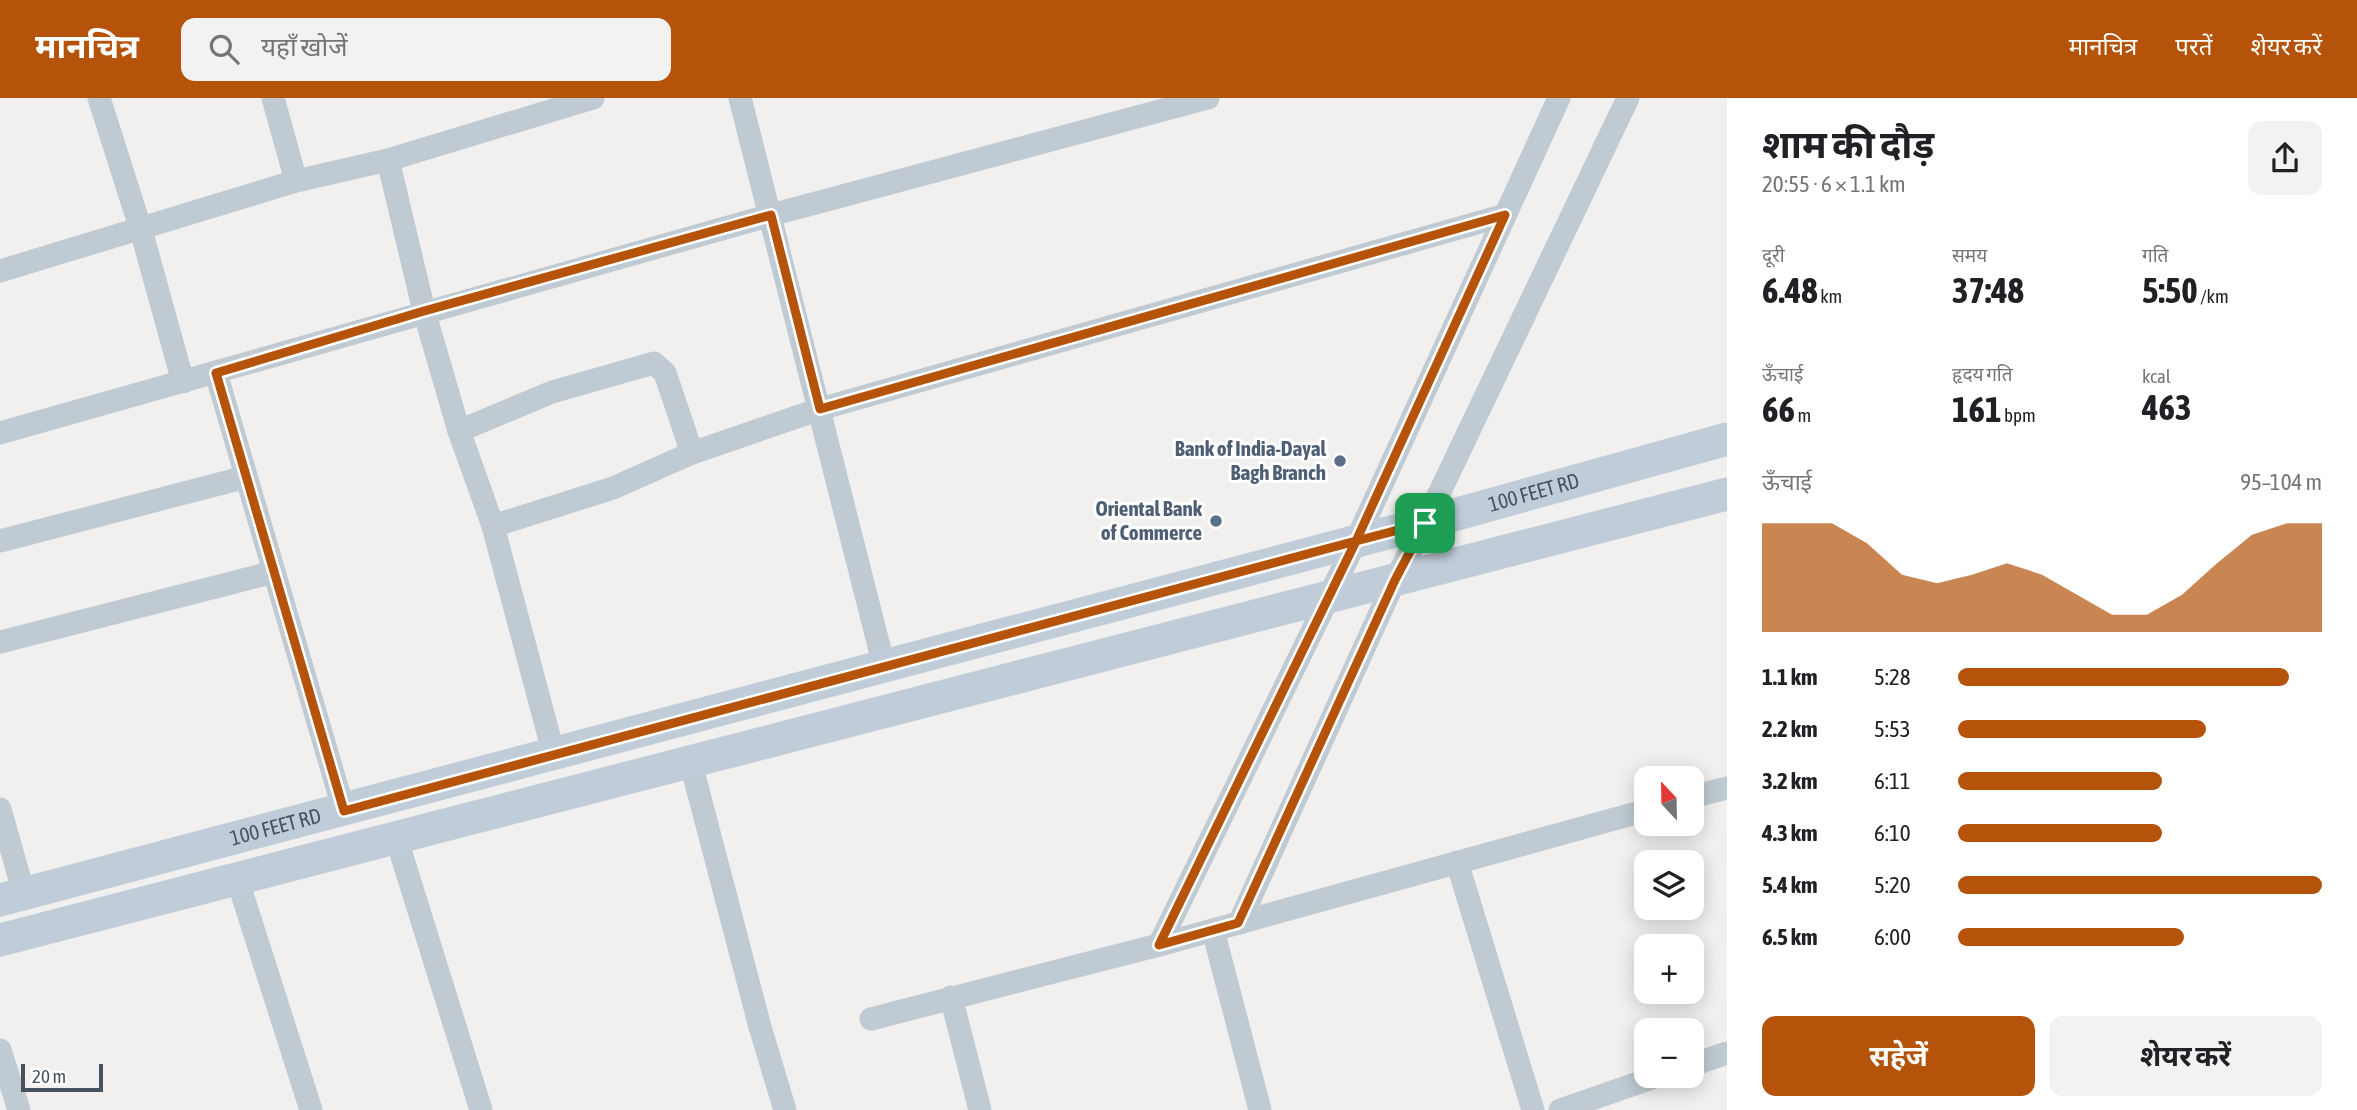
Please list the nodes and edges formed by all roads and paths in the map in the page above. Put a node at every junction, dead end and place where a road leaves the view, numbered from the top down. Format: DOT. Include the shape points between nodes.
graph roads {
  1 [pos="99,98"];
  2 [pos="273,98"];
  3 [pos="593,98"];
  4 [pos="740,98"];
  5 [pos="1208,98"];
  6 [pos="1559,98"];
  7 [pos="1628,98"];
  8 [pos="532,107"];
  9 [pos="388,160"];
  10 [pos="296,181"];
  11 [pos="771,215"];
  12 [pos="1505,215"];
  13 [pos="141,230"];
  14 [pos="0,271"];
  15 [pos="424,311"];
  16 [pos="216,373"];
  17 [pos="183,382"];
  18 [pos="820,409"];
  19 [pos="459,431"];
  20 [pos="0,433"];
  21 [pos="1727,439"];
  22 [pos="692,453"];
  23 [pos="246,477"];
  24 [pos="1727,494"];
  25 [pos="1425,523"];
  26 [pos="493,526"];
  27 [pos="0,541"];
  28 [pos="1356,541"];
  29 [pos="274,572"];
  30 [pos="1395,580"];
  31 [pos="1330,596"];
  32 [pos="0,642"];
  33 [pos="884,666"];
  34 [pos="554,755"];
  35 [pos="690,760"];
  36 [pos="1727,788"];
  37 [pos="1704,794"];
  38 [pos="0,809"];
  39 [pos="344,811"];
  40 [pos="1634,814"];
  41 [pos="396,837"];
  42 [pos="1457,862"];
  43 [pos="237,878"];
  44 [pos="12,897"];
  45 [pos="1238,923"];
  46 [pos="1213,930"];
  47 [pos="0,940"];
  48 [pos="1159,945"];
  49 [pos="951,997"];
  50 [pos="871,1020"];
  51 [pos="0,1051"];
  52 [pos="1727,1053"];
  53 [pos="1704,1061"];
  54 [pos="1634,1084"];
  55 [pos="19,1110"];
  56 [pos="310,1110"];
  57 [pos="481,1110"];
  58 [pos="785,1110"];
  59 [pos="980,1110"];
  60 [pos="1260,1110"];
  61 [pos="1533,1110"];
  62 [pos="1560,1110"];
  1 -- 13 [label="street"];
  2 -- 10 [label="street"];
  3 -- 8 [label="street"];
  4 -- 11 [label="street"];
  5 -- 11 [label="street"];
  6 -- 12 [label="street"];
  7 -- 25 [label="street"];
  8 -- 9 [label="street"];
  9 -- 10 [label="street"];
  9 -- 15 [label="street"];
  10 -- 13 [label="street"];
  11 -- 15 [label="street"];
  11 -- 18 [label="street"];
  12 -- 18 [label="street"];
  12 -- 28 [label="street"];
  13 -- 14 [label="street"];
  13 -- 17 [label="street"];
  15 -- 16 [label="street"];
  15 -- 19 [label="street"];
  16 -- 17 [label="street"];
  16 -- 23 [label="street"];
  17 -- 20 [label="street"];
  18 -- 22 [label="street"];
  18 -- 33 [label="street"];
  19 -- 22 [label="street" via="552,392 654,363 665,373"];
  19 -- 26 [label="street"];
  21 -- 25 [label="main road, 100 FEET RD"];
  22 -- 26 [label="street" via="613,488"];
  23 -- 27 [label="street"];
  23 -- 29 [label="street"];
  24 -- 30 [label="main road"];
  25 -- 28 [label="main road, 100 FEET RD"];
  25 -- 30 [label="street"];
  26 -- 34 [label="street"];
  28 -- 31 [label="street"];
  28 -- 33 [label="main road, 100 FEET RD"];
  29 -- 32 [label="street"];
  29 -- 39 [label="street"];
  30 -- 31 [label="main road"];
  30 -- 45 [label="street"];
  31 -- 35 [label="main road"];
  31 -- 48 [label="street"];
  33 -- 34 [label="main road, 100 FEET RD"];
  34 -- 39 [label="main road, 100 FEET RD"];
  35 -- 41 [label="main road"];
  35 -- 58 [label="street"];
  36 -- 37 [label="street"];
  38 -- 44 [label="street"];
  39 -- 44 [label="main road, 100 FEET RD"];
  40 -- 42 [label="street"];
  41 -- 43 [label="main road"];
  41 -- 57 [label="street"];
  42 -- 45 [label="street"];
  42 -- 61 [label="street"];
  43 -- 47 [label="main road"];
  43 -- 56 [label="street"];
  45 -- 46 [label="street"];
  46 -- 48 [label="street"];
  46 -- 60 [label="street"];
  48 -- 49 [label="street"];
  49 -- 50 [label="street"];
  49 -- 59 [label="street"];
  51 -- 55 [label="street"];
  52 -- 53 [label="street"];
  54 -- 62 [label="street"];
}
